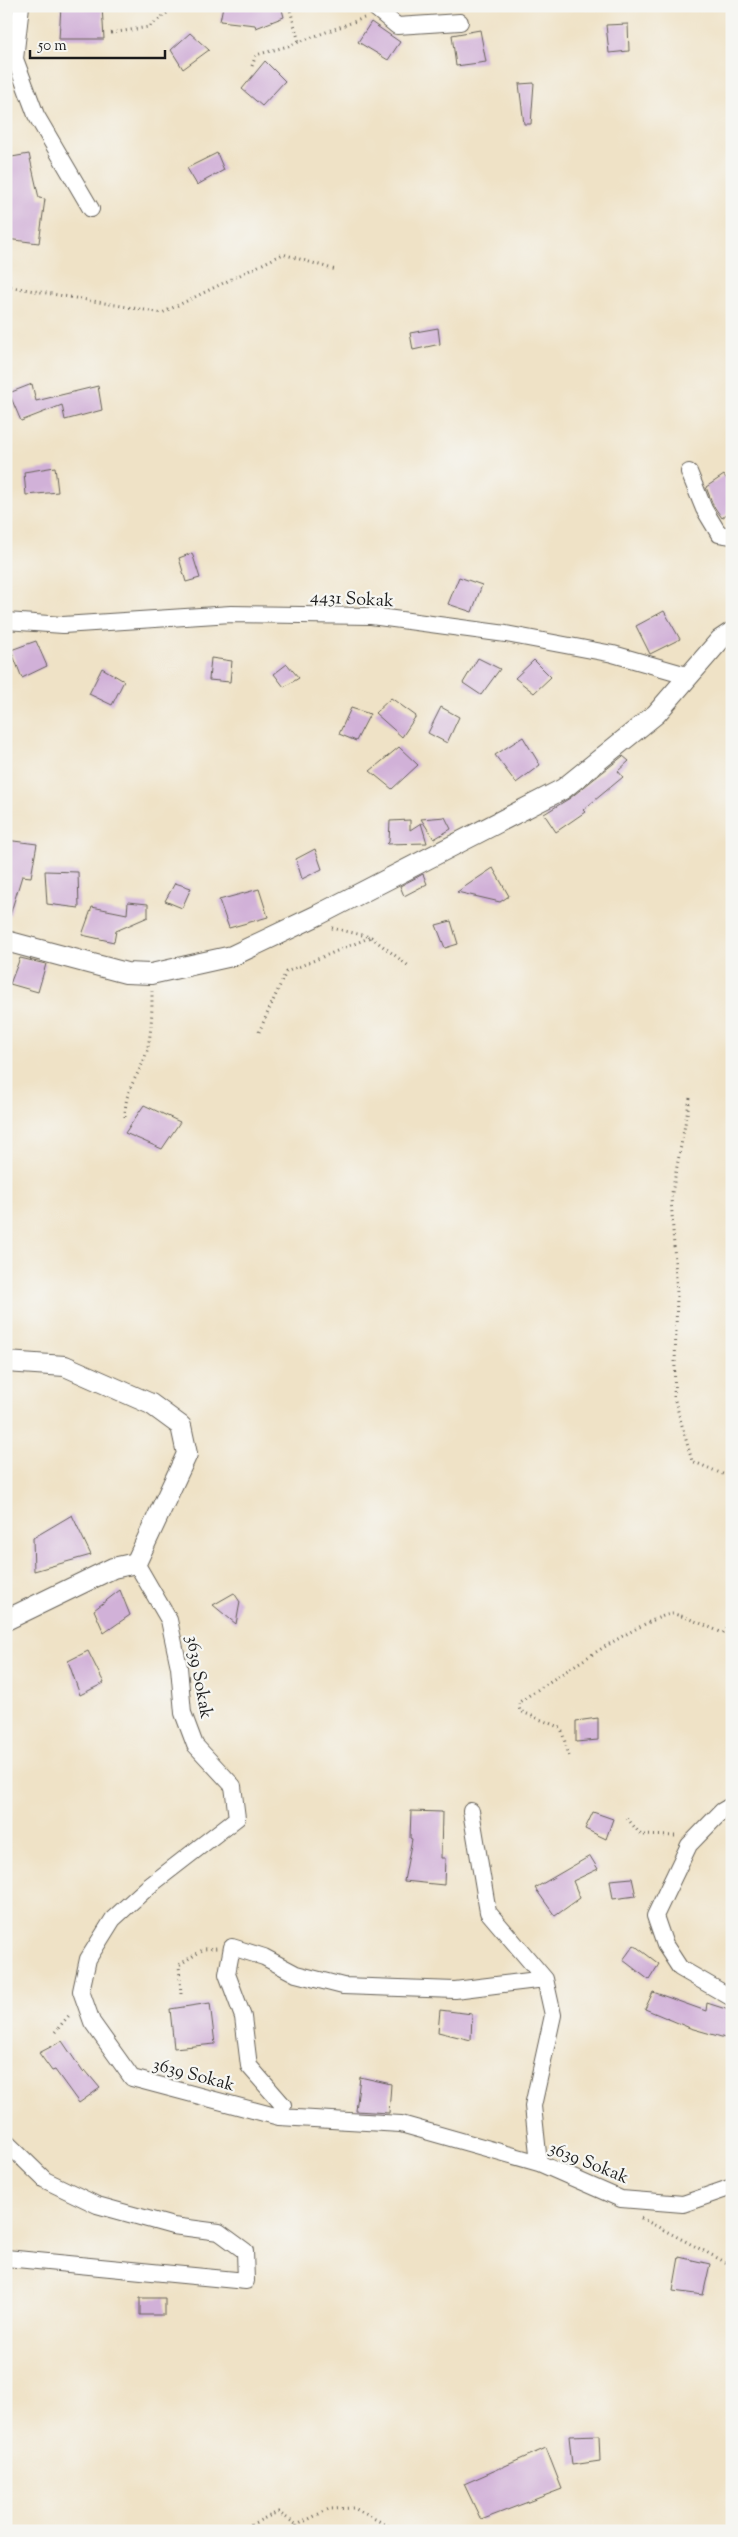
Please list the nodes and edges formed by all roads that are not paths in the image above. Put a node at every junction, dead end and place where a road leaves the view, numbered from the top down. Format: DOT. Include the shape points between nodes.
graph roads {
  1 [pos="21,6"];
  2 [pos="376,9"];
  3 [pos="460,22"];
  4 [pos="91,209"];
  5 [pos="689,472"];
  6 [pos="732,536"];
  7 [pos="6,621"];
  8 [pos="732,632"];
  9 [pos="690,676"];
  10 [pos="6,941"];
  11 [pos="6,1362"];
  12 [pos="136,1563"];
  13 [pos="6,1620"];
  14 [pos="732,1805"];
  15 [pos="471,1810"];
  16 [pos="545,1979"];
  17 [pos="732,1998"];
  18 [pos="279,2117"];
  19 [pos="6,2142"];
  20 [pos="539,2163"];
  21 [pos="732,2187"];
  22 [pos="6,2258"];
  1 -- 4 [label="street" via="15,59 36,115"];
  2 -- 3 [label="street" via="396,26"];
  5 -- 6 [label="street" via="718,534"];
  7 -- 9 [label="street, 4431 Sokak" via="63,625 231,614 371,616 506,634 614,654"];
  8 -- 9 [label="street" via="720,640"];
  9 -- 10 [label="street" via="656,714 563,789 305,922 232,956 151,974 126,973"];
  11 -- 12 [label="street" via="65,1366 151,1404 181,1426 187,1454"];
  12 -- 13 [label="street" via="113,1568"];
  12 -- 18 [label="street, 3639 Sokak" via="169,1620 179,1667 183,1713 195,1745 233,1786 236,1818 148,1887 113,1919 88,1959 81,1991 92,2022 132,2078"];
  14 -- 17 [label="street" via="689,1845 655,1916 665,1945 680,1968"];
  15 -- 16 [label="street" via="488,1912"];
  16 -- 18 [label="street" via="455,1990 344,1986 296,1974 264,1957 232,1947 227,1974 243,2018 249,2066 283,2105"];
  16 -- 20 [label="street" via="553,2015 533,2106"];
  18 -- 20 [label="street, 3639 Sokak" via="401,2124"];
  19 -- 22 [label="street" via="45,2180 97,2205 173,2226 219,2232 245,2251 246,2281"];
  20 -- 21 [label="street, 3639 Sokak" via="621,2199 683,2204"];
}
